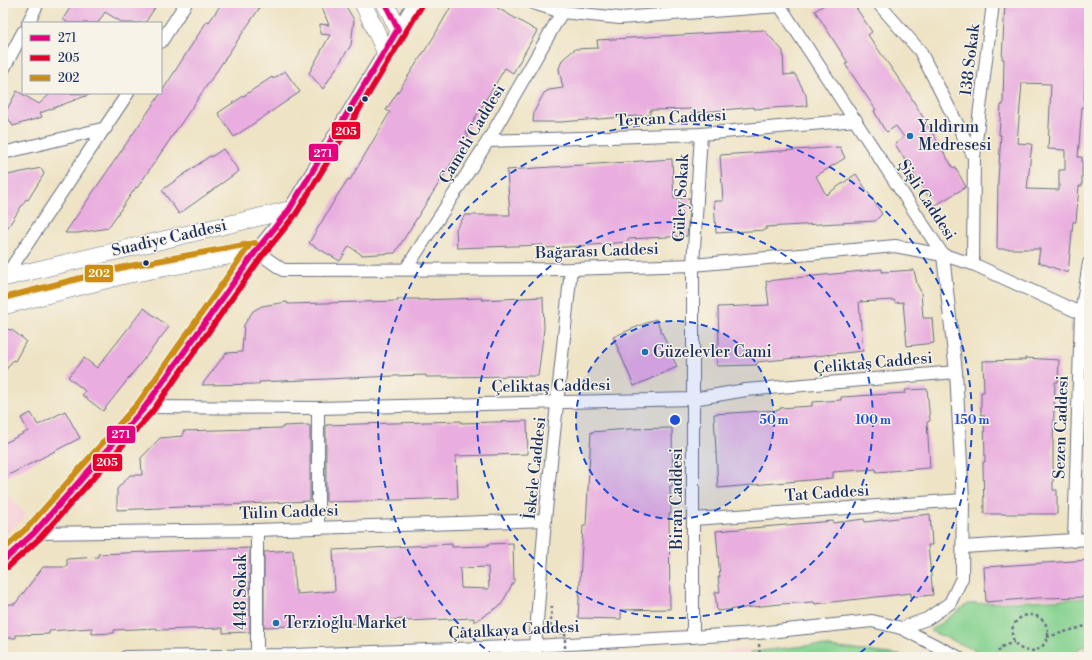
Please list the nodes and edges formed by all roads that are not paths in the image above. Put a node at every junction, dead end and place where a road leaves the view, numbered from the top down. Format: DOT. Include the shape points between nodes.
graph roads {
  1 [pos="38,3"];
  2 [pos="186,3"];
  3 [pos="363,3"];
  4 [pos="385,3"];
  5 [pos="414,3"];
  6 [pos="532,3"];
  7 [pos="878,3"];
  8 [pos="992,3"];
  9 [pos="779,4"];
  10 [pos="562,12"];
  11 [pos="28,22"];
  12 [pos="398,29"];
  13 [pos="22,34"];
  14 [pos="162,40"];
  15 [pos="385,51"];
  16 [pos="3,70"];
  17 [pos="127,94"];
  18 [pos="856,120"];
  19 [pos="106,128"];
  20 [pos="701,134"];
  21 [pos="488,141"];
  22 [pos="3,153"];
  23 [pos="974,158"];
  24 [pos="289,210"];
  25 [pos="256,251"];
  26 [pos="943,255"];
  27 [pos="1089,263"];
  28 [pos="973,264"];
  29 [pos="693,265"];
  30 [pos="571,269"];
  31 [pos="406,270"];
  32 [pos="4,278"];
  33 [pos="3,306"];
  34 [pos="1085,316"];
  35 [pos="956,372"];
  36 [pos="692,399"];
  37 [pos="558,402"];
  38 [pos="145,407"];
  39 [pos="318,408"];
  40 [pos="963,500"];
  41 [pos="693,519"];
  42 [pos="545,520"];
  43 [pos="318,527"];
  44 [pos="257,530"];
  45 [pos="34,532"];
  46 [pos="1089,540"];
  47 [pos="1074,541"];
  48 [pos="964,547"];
  49 [pos="3,561"];
  50 [pos="901,628"];
  51 [pos="693,637"];
  52 [pos="536,652"];
  53 [pos="1089,652"];
  54 [pos="257,655"];
  55 [pos="293,656"];
  56 [pos="126,657"];
  57 [pos="958,657"];
  58 [pos="1084,657"];
  1 -- 11 [label="street"];
  2 -- 14 [label="street"];
  3 -- 15 [label="main road"];
  4 -- 12 [label="main road"];
  5 -- 12 [label="street"];
  6 -- 10 [label="street"];
  7 -- 23 [label="street" via="920,51"];
  8 -- 23 [label="street, 138 Sokak"];
  9 -- 10 [label="street" via="620,18"];
  9 -- 18 [label="street, Şişli Caddesi"];
  10 -- 21 [label="street, Çameli Caddesi"];
  12 -- 15 [label="street"];
  13 -- 16 [label="street"];
  15 -- 24 [label="street"];
  17 -- 19 [label="street"];
  18 -- 20 [label="street, Tercan Caddesi"];
  18 -- 26 [label="street, Şişli Caddesi"];
  19 -- 22 [label="street"];
  19 -- 32 [label="street"];
  20 -- 21 [label="street, Tercan Caddesi"];
  20 -- 29 [label="street, Güley Sokak"];
  21 -- 31 [label="street, Çameli Caddesi"];
  23 -- 28 [label="street, 138 Sokak"];
  24 -- 25 [label="street"];
  24 -- 32 [label="main road, Suadiye Caddesi"];
  25 -- 31 [label="street, Bağarası Caddesi" via="283,270"];
  25 -- 33 [label="main road, Suadiye Caddesi" via="125,275"];
  25 -- 38 [label="street"];
  26 -- 28 [label="street, Bağarası Caddesi"];
  26 -- 29 [label="street, Bağarası Caddesi" via="895,246"];
  26 -- 35 [label="street, Şişli Caddesi"];
  27 -- 34 [label="street, Sezen Caddesi"];
  28 -- 34 [label="street, Bağarası Caddesi"];
  29 -- 30 [label="street, Bağarası Caddesi"];
  29 -- 36 [label="street, Biran Caddesi"];
  30 -- 31 [label="street, Bağarası Caddesi"];
  30 -- 37 [label="street, İskele Caddesi"];
  34 -- 47 [label="street, Sezen Caddesi"];
  35 -- 36 [label="street, Çeliktaş Caddesi" via="746,390"];
  35 -- 40 [label="street, Şişli Caddesi"];
  36 -- 37 [label="street, Çeliktaş Caddesi"];
  36 -- 41 [label="street, Biran Caddesi"];
  37 -- 39 [label="street, Çeliktaş Caddesi"];
  37 -- 42 [label="street, İskele Caddesi"];
  38 -- 39 [label="street, Çeliktaş Caddesi"];
  38 -- 45 [label="street"];
  39 -- 43 [label="street"];
  40 -- 41 [label="street, Tat Caddesi"];
  40 -- 48 [label="street, Şişli Caddesi"];
  41 -- 51 [label="street, Biran Caddesi"];
  42 -- 43 [label="street, Tülin Caddesi"];
  42 -- 52 [label="street, İskele Caddesi"];
  43 -- 44 [label="street, Tülin Caddesi"];
  44 -- 45 [label="street, Tülin Caddesi"];
  44 -- 54 [label="street, 448 Sokak"];
  45 -- 49 [label="street"];
  46 -- 47 [label="street"];
  47 -- 48 [label="street"];
  48 -- 50 [label="street, Şişli Caddesi" via="962,578 950,602 928,619"];
  50 -- 51 [label="street, Çatalkaya Caddesi" via="872,621"];
  50 -- 57 [label="street, Çatalkaya Caddesi"];
  51 -- 52 [label="street, Çatalkaya Caddesi"];
  52 -- 55 [label="street, Çatalkaya Caddesi"];
  53 -- 58 [label="lane"];
  54 -- 55 [label="street, Çatalkaya Caddesi"];
  54 -- 56 [label="street, Çatalkaya Caddesi"];
}
